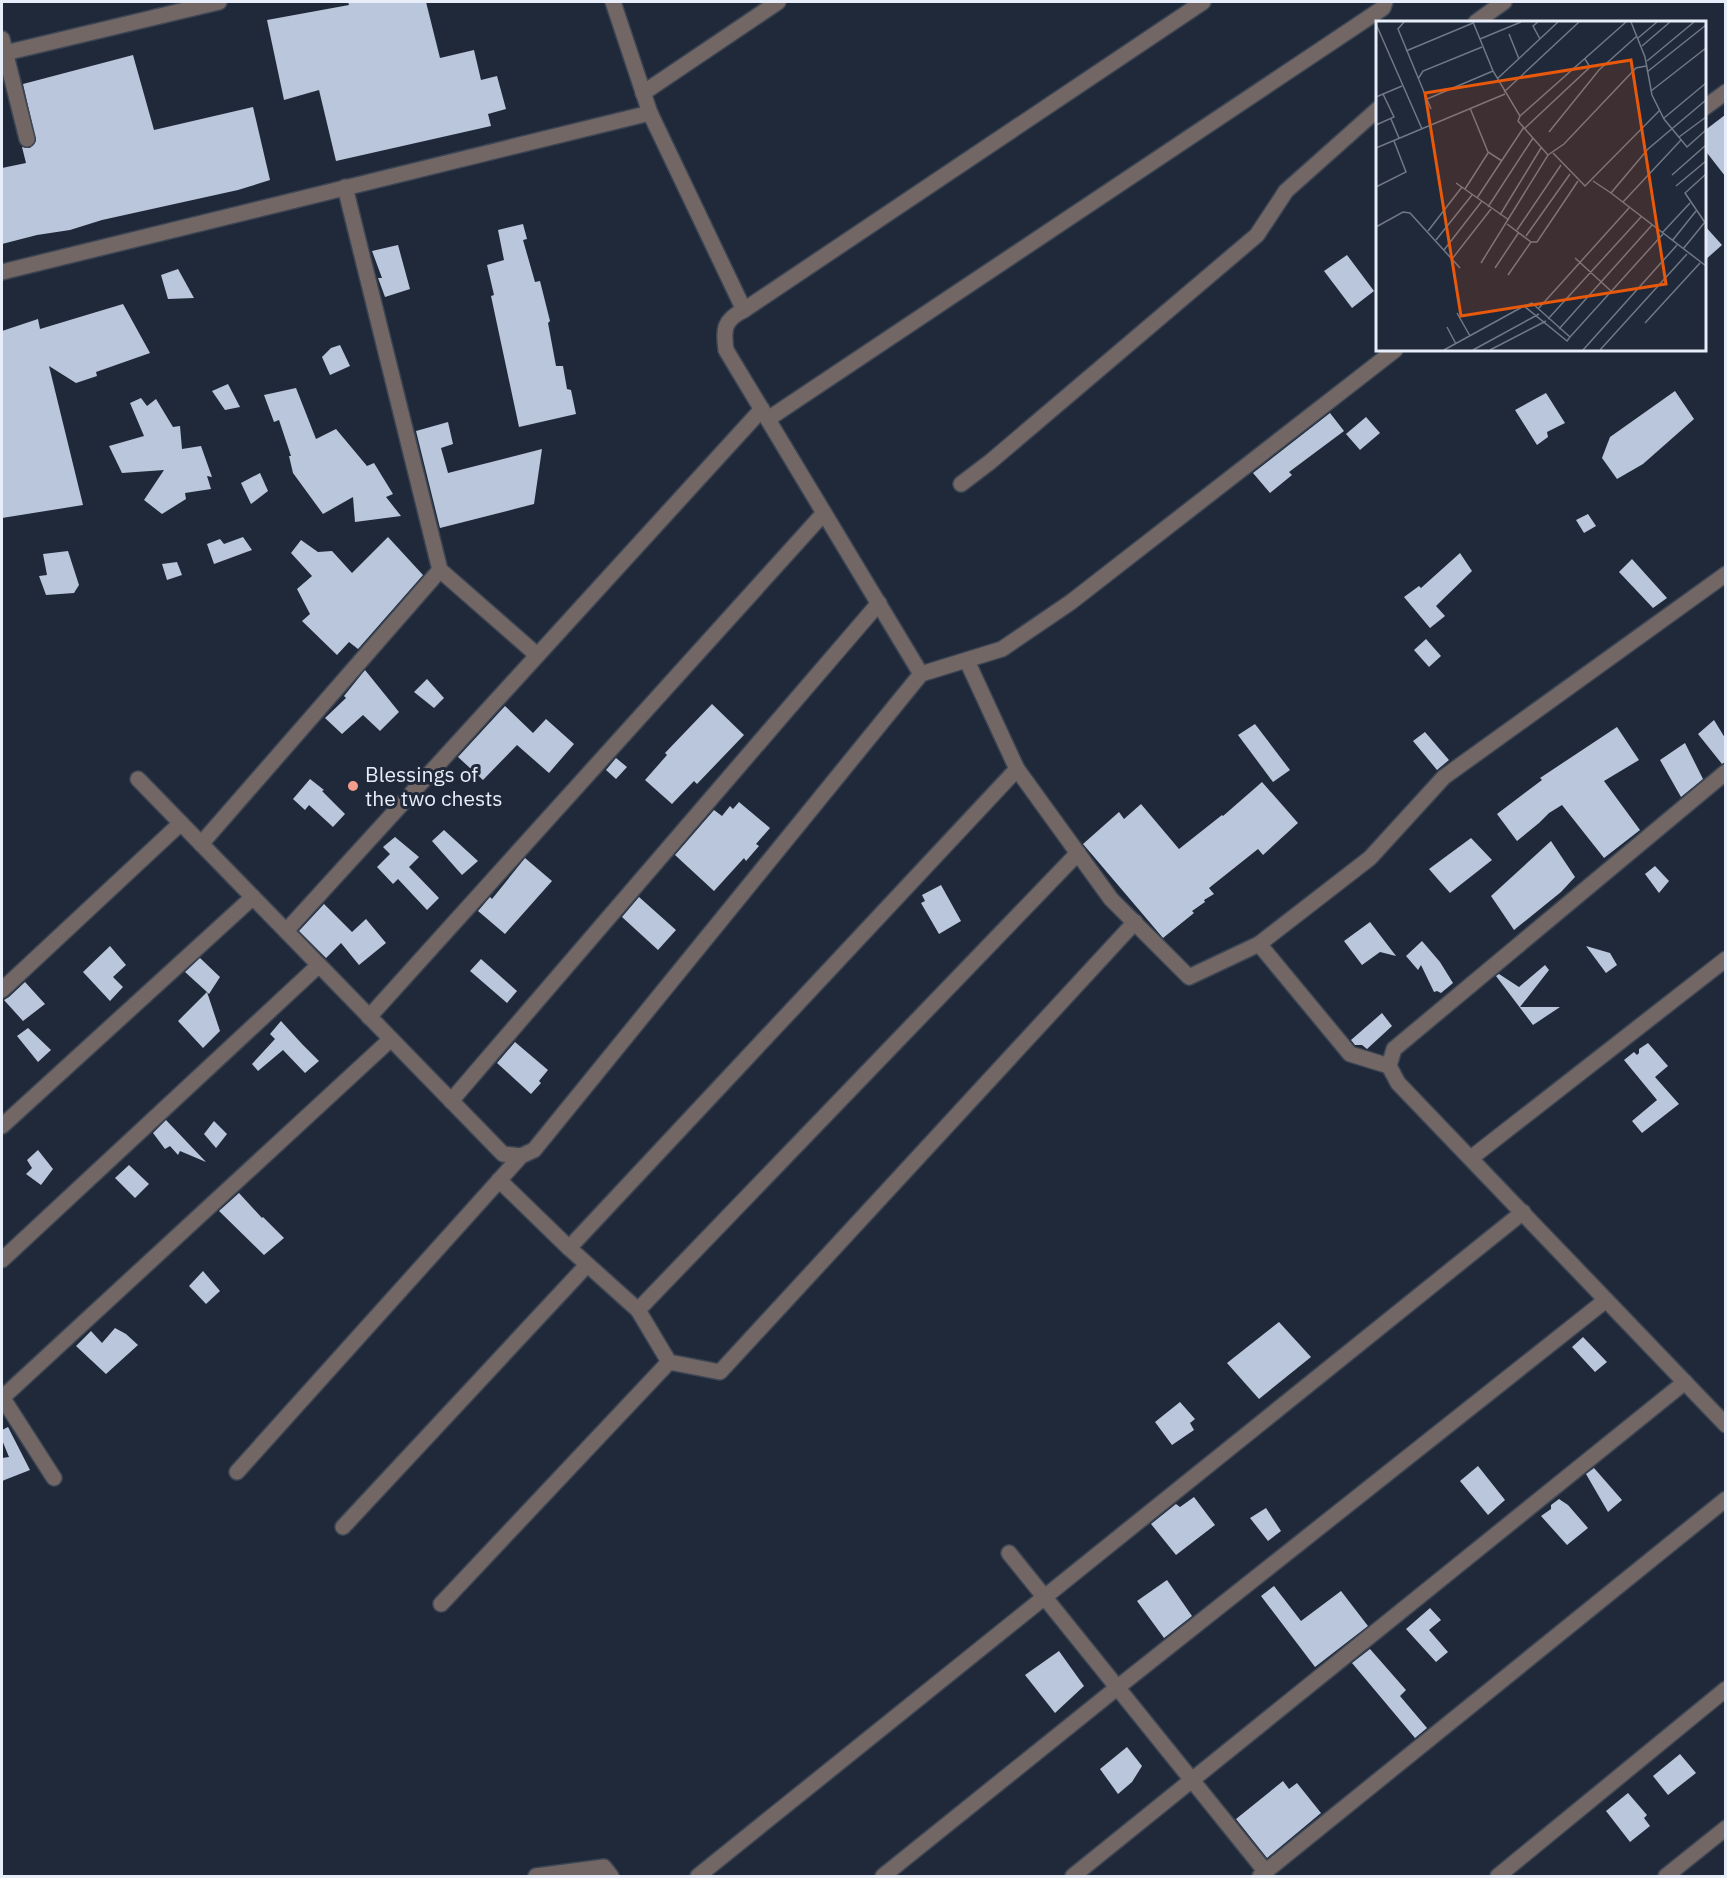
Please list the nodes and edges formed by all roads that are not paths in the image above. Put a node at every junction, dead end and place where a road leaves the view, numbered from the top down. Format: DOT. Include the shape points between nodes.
graph roads {
  1 [pos="219,2"];
  2 [pos="613,2"];
  3 [pos="778,2"];
  4 [pos="1203,2"];
  5 [pos="1385,2"];
  6 [pos="1504,2"];
  7 [pos="1477,21"];
  8 [pos="3,46"];
  9 [pos="1725,92"];
  10 [pos="643,93"];
  11 [pos="1706,106"];
  12 [pos="1376,110"];
  13 [pos="650,113"];
  14 [pos="27,140"];
  15 [pos="345,187"];
  16 [pos="2,272"];
  17 [pos="744,310"];
  18 [pos="1394,351"];
  19 [pos="765,414"];
  20 [pos="961,484"];
  21 [pos="824,513"];
  22 [pos="440,570"];
  23 [pos="1725,574"];
  24 [pos="879,603"];
  25 [pos="537,655"];
  26 [pos="967,661"];
  27 [pos="921,674"];
  28 [pos="1017,769"];
  29 [pos="1725,772"];
  30 [pos="138,779"];
  31 [pos="181,823"];
  32 [pos="201,844"];
  33 [pos="1078,853"];
  34 [pos="253,897"];
  35 [pos="1135,922"];
  36 [pos="286,931"];
  37 [pos="1259,944"];
  38 [pos="1725,959"];
  39 [pos="319,965"];
  40 [pos="2,990"];
  41 [pos="369,1017"];
  42 [pos="391,1039"];
  43 [pos="1389,1066"];
  44 [pos="451,1101"];
  45 [pos="2,1126"];
  46 [pos="521,1156"];
  47 [pos="1471,1158"];
  48 [pos="499,1180"];
  49 [pos="1523,1212"];
  50 [pos="569,1248"];
  51 [pos="2,1260"];
  52 [pos="587,1264"];
  53 [pos="1606,1300"];
  54 [pos="638,1310"];
  55 [pos="669,1362"];
  56 [pos="1685,1382"];
  57 [pos="2,1397"];
  58 [pos="1725,1425"];
  59 [pos="237,1472"];
  60 [pos="54,1478"];
  61 [pos="1725,1499"];
  62 [pos="343,1527"];
  63 [pos="1009,1553"];
  64 [pos="1045,1597"];
  65 [pos="441,1604"];
  66 [pos="1118,1687"];
  67 [pos="1725,1689"];
  68 [pos="1193,1780"];
  69 [pos="1725,1828"];
  70 [pos="1263,1874"];
  71 [pos="535,1876"];
  72 [pos="611,1876"];
  73 [pos="698,1876"];
  74 [pos="883,1876"];
  75 [pos="1073,1876"];
  76 [pos="1498,1876"];
  77 [pos="1666,1876"];
  1 -- 8 [label="street"];
  2 -- 10 [label="street"];
  3 -- 10 [label="street"];
  4 -- 17 [label="street"];
  5 -- 19 [label="street" via="1383,8"];
  6 -- 7 [label="street"];
  8 -- 14 [label="street"];
  9 -- 11 [label="street"];
  10 -- 13 [label="street"];
  12 -- 20 [label="street" via="1286,191 1257,235"];
  13 -- 15 [label="street"];
  13 -- 17 [label="street"];
  15 -- 16 [label="street"];
  15 -- 22 [label="street"];
  17 -- 19 [label="street" via="730,317 724,333 726,350"];
  18 -- 26 [label="street" via="1071,602 1002,650"];
  19 -- 21 [label="street"];
  19 -- 25 [label="street"];
  21 -- 24 [label="street"];
  21 -- 41 [label="street"];
  22 -- 25 [label="street"];
  22 -- 32 [label="street"];
  23 -- 37 [label="street" via="1444,777 1370,858"];
  24 -- 27 [label="street"];
  24 -- 44 [label="street"];
  25 -- 36 [label="street"];
  26 -- 27 [label="street"];
  26 -- 28 [label="street"];
  27 -- 46 [label="street" via="534,1150"];
  28 -- 33 [label="street"];
  28 -- 50 [label="street"];
  29 -- 43 [label="street" via="1394,1049"];
  30 -- 31 [label="street"];
  31 -- 32 [label="street"];
  31 -- 40 [label="street"];
  32 -- 34 [label="street"];
  33 -- 35 [label="street" via="1111,899"];
  33 -- 54 [label="street"];
  34 -- 36 [label="street"];
  34 -- 45 [label="street"];
  35 -- 37 [label="street" via="1189,977"];
  35 -- 55 [label="street" via="720,1372"];
  36 -- 39 [label="street"];
  37 -- 43 [label="street" via="1350,1054"];
  38 -- 47 [label="street"];
  39 -- 41 [label="street"];
  39 -- 51 [label="street"];
  41 -- 42 [label="street"];
  42 -- 44 [label="street"];
  42 -- 57 [label="street"];
  43 -- 47 [label="street" via="1398,1083"];
  44 -- 46 [label="street" via="503,1154"];
  46 -- 48 [label="street"];
  47 -- 49 [label="street"];
  48 -- 50 [label="street"];
  48 -- 59 [label="street"];
  49 -- 53 [label="street"];
  49 -- 64 [label="street"];
  50 -- 52 [label="street"];
  52 -- 54 [label="street"];
  52 -- 62 [label="street"];
  53 -- 56 [label="street"];
  53 -- 66 [label="street"];
  54 -- 55 [label="street"];
  55 -- 65 [label="street"];
  56 -- 58 [label="street"];
  56 -- 68 [label="street"];
  57 -- 60 [label="street"];
  61 -- 70 [label="street"];
  63 -- 64 [label="street"];
  64 -- 66 [label="street"];
  64 -- 73 [label="street"];
  66 -- 68 [label="street"];
  66 -- 74 [label="street"];
  67 -- 76 [label="street"];
  68 -- 70 [label="street"];
  68 -- 75 [label="street"];
  69 -- 77 [label="street"];
  71 -- 72 [label="street" via="604,1867"];
}
